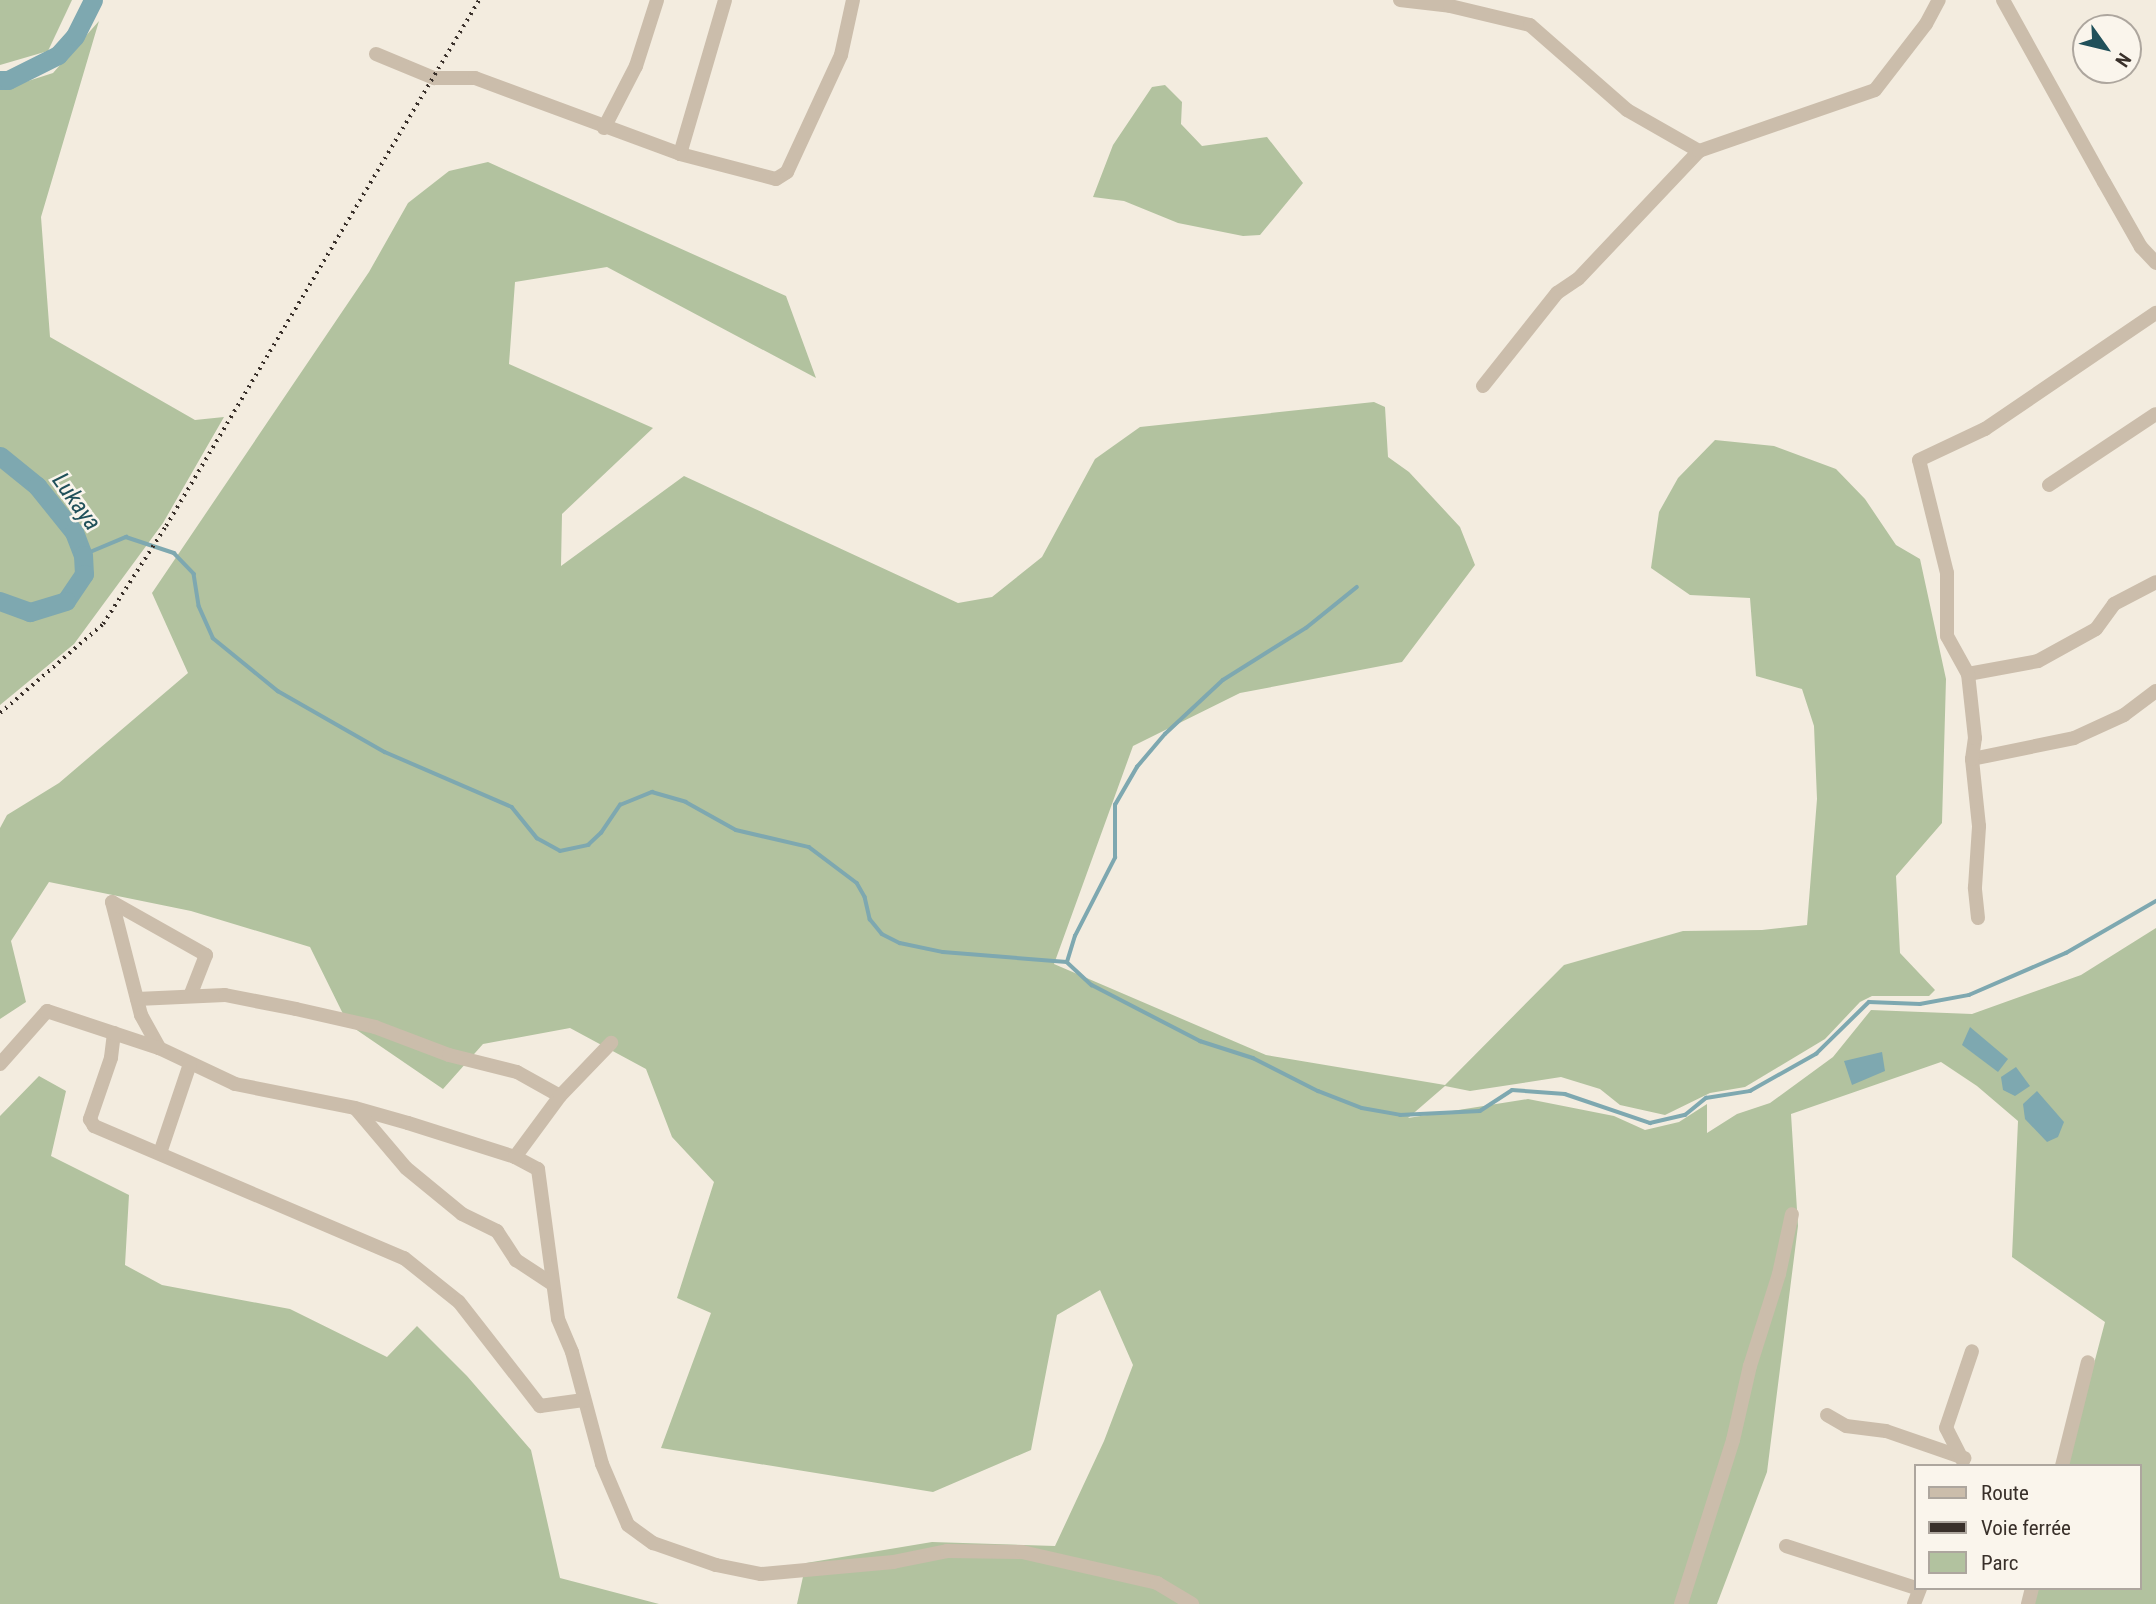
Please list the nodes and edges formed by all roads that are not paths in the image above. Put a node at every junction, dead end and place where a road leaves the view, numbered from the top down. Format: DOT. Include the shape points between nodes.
graph roads {
  1 [pos="657,0"];
  2 [pos="725,0"];
  3 [pos="853,0"];
  4 [pos="1400,0"];
  5 [pos="1939,0"];
  6 [pos="2003,0"];
  7 [pos="376,54"];
  8 [pos="604,128"];
  9 [pos="1699,150"];
  10 [pos="680,154"];
  11 [pos="2156,263"];
  12 [pos="2156,313"];
  13 [pos="1483,386"];
  14 [pos="2156,414"];
  15 [pos="2049,485"];
  16 [pos="2156,582"];
  17 [pos="1968,674"];
  18 [pos="2156,691"];
  19 [pos="1972,759"];
  20 [pos="1978,918"];
  21 [pos="190,996"];
  22 [pos="137,999"];
  23 [pos="114,1033"];
  24 [pos="611,1043"];
  25 [pos="159,1048"];
  26 [pos="0,1064"];
  27 [pos="190,1064"];
  28 [pos="560,1096"];
  29 [pos="355,1108"];
  30 [pos="160,1153"];
  31 [pos="515,1157"];
  32 [pos="1792,1214"];
  33 [pos="551,1283"];
  34 [pos="1972,1351"];
  35 [pos="2088,1362"];
  36 [pos="584,1400"];
  37 [pos="1828,1415"];
  38 [pos="1963,1462"];
  39 [pos="2062,1464"];
  40 [pos="1786,1546"];
  41 [pos="1914,1586"];
  42 [pos="1192,1604"];
  43 [pos="1681,1604"];
  1 -- 8 [label="street" via="636,66"];
  2 -- 10 [label="street"];
  3 -- 10 [label="street" via="841,55 784,176 770,179"];
  4 -- 9 [label="street" via="1450,6 1530,25 1627,110"];
  5 -- 9 [label="street" via="1875,90"];
  6 -- 11 [label="street" via="2141,247"];
  7 -- 8 [label="street" via="434,78 475,78"];
  8 -- 10 [label="street"];
  9 -- 13 [label="street" via="1578,279 1557,292"];
  12 -- 17 [label="street" via="1985,429 1919,460 1947,573 1947,636"];
  14 -- 15 [label="street"];
  16 -- 17 [label="street" via="2114,604 2096,629 2038,661"];
  17 -- 19 [label="street" via="1975,738"];
  18 -- 19 [label="street" via="2124,715 2074,738"];
  19 -- 20 [label="street" via="1979,826"];
  21 -- 22 [label="street"];
  21 -- 22 [label="street" via="206,955 112,902"];
  21 -- 28 [label="street" via="235,996 375,1027 449,1055 517,1072"];
  22 -- 25 [label="street"];
  23 -- 25 [label="street"];
  23 -- 26 [label="street" via="47,1011"];
  23 -- 30 [label="street" via="91,1124"];
  24 -- 28 [label="street"];
  25 -- 27 [label="street"];
  27 -- 29 [label="street" via="235,1084"];
  27 -- 30 [label="street"];
  28 -- 31 [label="street"];
  29 -- 31 [label="street"];
  29 -- 33 [label="street" via="406,1168 462,1214 498,1231 516,1260"];
  30 -- 36 [label="street" via="404,1258 459,1302 540,1406"];
  31 -- 33 [label="street" via="538,1169"];
  32 -- 43 [label="street" via="1734,1440"];
  33 -- 36 [label="street"];
  34 -- 38 [label="street" via="1946,1428"];
  35 -- 39 [label="street"];
  36 -- 42 [label="street" via="602,1464 628,1525 671,1552 761,1574 893,1562 947,1551 1022,1552 1157,1583"];
  37 -- 38 [label="street" via="1846,1426 1886,1431"];
  40 -- 41 [label="street"];
}
